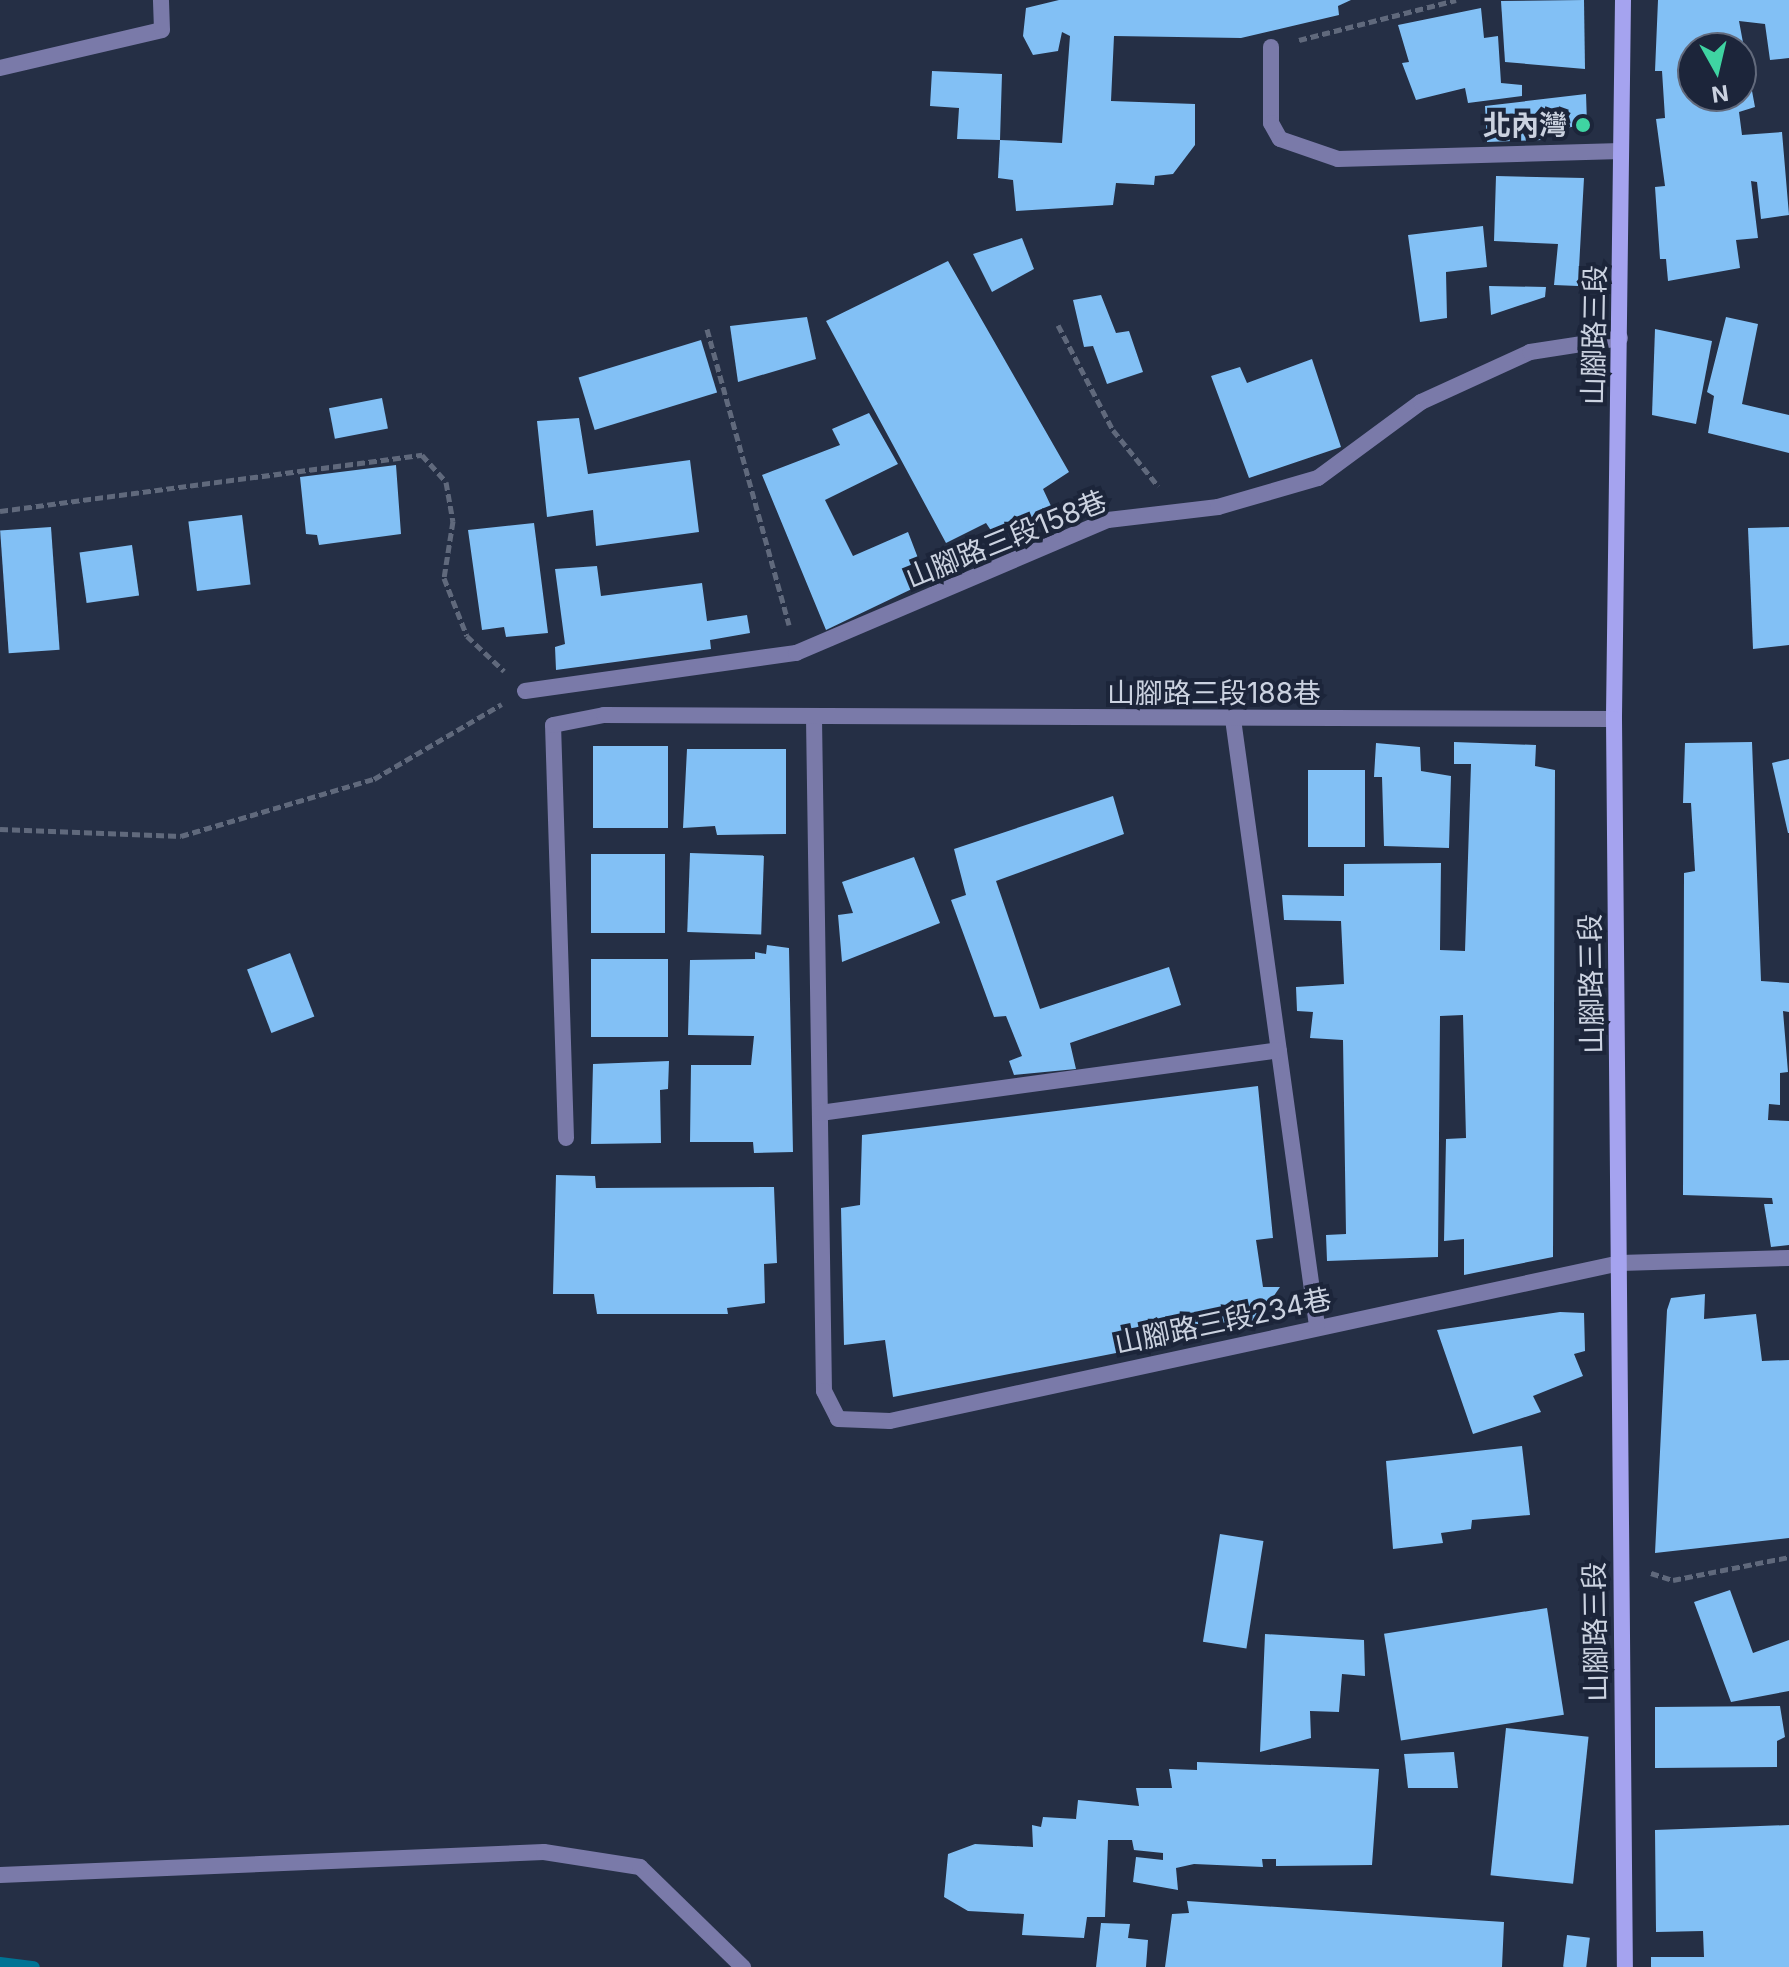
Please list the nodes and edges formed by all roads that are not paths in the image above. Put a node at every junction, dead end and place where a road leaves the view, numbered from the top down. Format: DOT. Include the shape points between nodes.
graph roads {
  1 [pos="161,0"];
  2 [pos="1623,0"];
  3 [pos="1271,47"];
  4 [pos="0,68"];
  5 [pos="1621,151"];
  6 [pos="1620,338"];
  7 [pos="525,691"];
  8 [pos="814,718"];
  9 [pos="1233,719"];
  10 [pos="1614,719"];
  11 [pos="1279,1050"];
  12 [pos="820,1113"];
  13 [pos="566,1138"];
  14 [pos="1789,1258"];
  15 [pos="1620,1263"];
  16 [pos="1317,1326"];
  17 [pos="0,1875"];
  18 [pos="743,1967"];
  19 [pos="1625,1967"];
  1 -- 4 [label="lane" via="162,30"];
  2 -- 5 [label="main road, 山腳路三段"];
  3 -- 5 [label="lane" via="1271,123 1280,139 1338,159"];
  5 -- 6 [label="main road, 山腳路三段"];
  6 -- 7 [label="lane, 山腳路三段158巷" via="1530,352 1421,402 1318,478 1183,512 1108,520 796,653"];
  6 -- 10 [label="main road, 山腳路三段"];
  8 -- 9 [label="lane, 山腳路三段188巷"];
  8 -- 12 [label="lane"];
  8 -- 13 [label="lane, 山腳路三段188巷" via="604,715 553,725"];
  9 -- 10 [label="lane, 山腳路三段188巷"];
  9 -- 11 [label="lane"];
  10 -- 15 [label="main road, 山腳路三段"];
  11 -- 12 [label="lane"];
  11 -- 16 [label="lane"];
  12 -- 16 [label="lane, 山腳路三段234巷" via="824,1391 838,1419 890,1421"];
  14 -- 15 [label="lane, 山腳路三段234巷"];
  15 -- 16 [label="lane, 山腳路三段234巷"];
  15 -- 19 [label="main road, 山腳路三段"];
  17 -- 18 [label="lane" via="544,1852 640,1867"];
}
